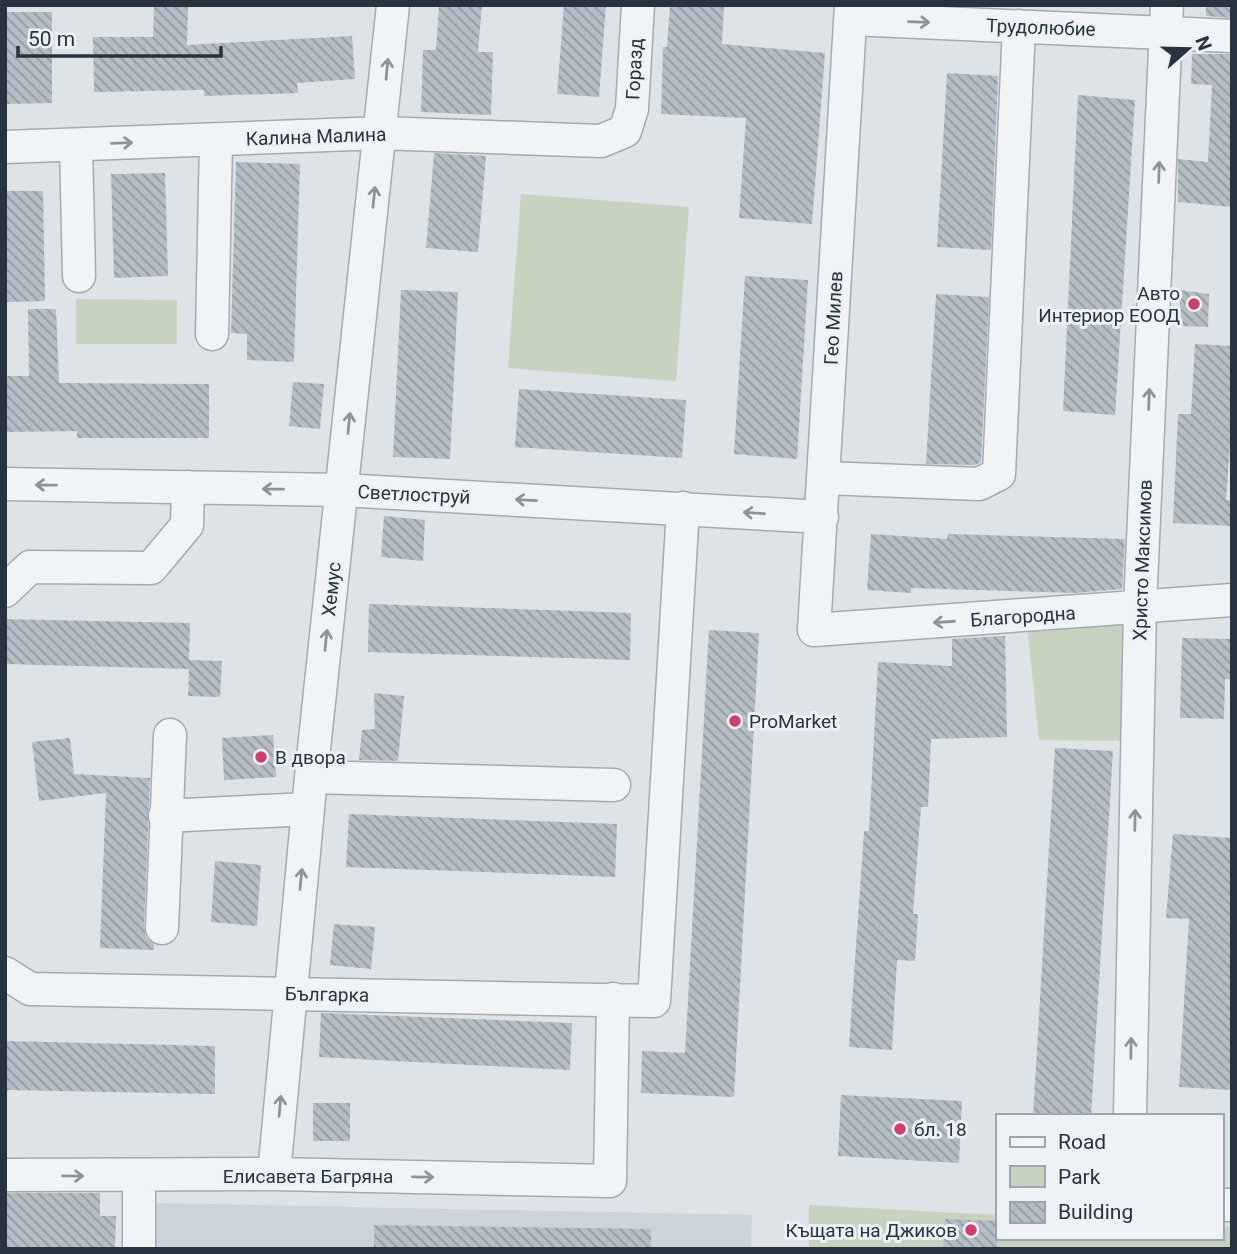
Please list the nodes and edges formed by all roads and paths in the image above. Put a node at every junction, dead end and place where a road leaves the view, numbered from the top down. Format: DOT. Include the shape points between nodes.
graph roads {
  1 [pos="393,5"];
  2 [pos="638,5"];
  3 [pos="851,12"];
  4 [pos="1166,19"];
  5 [pos="1018,26"];
  6 [pos="1232,36"];
  7 [pos="625,131"];
  8 [pos="381,133"];
  9 [pos="205,140"];
  10 [pos="76,145"];
  11 [pos="5,147"];
  12 [pos="79,276"];
  13 [pos="193,301"];
  14 [pos="212,334"];
  15 [pos="824,478"];
  16 [pos="5,484"];
  17 [pos="188,487"];
  18 [pos="341,491"];
  19 [pos="683,508"];
  20 [pos="822,517"];
  21 [pos="5,591"];
  22 [pos="1232,600"];
  23 [pos="1140,607"];
  24 [pos="814,630"];
  25 [pos="170,735"];
  26 [pos="311,777"];
  27 [pos="614,785"];
  28 [pos="308,809"];
  29 [pos="165,816"];
  30 [pos="162,928"];
  31 [pos="5,973"];
  32 [pos="290,993"];
  33 [pos="613,999"];
  34 [pos="1130,1114"];
  35 [pos="274,1174"];
  36 [pos="5,1175"];
  37 [pos="139,1176"];
  38 [pos="139,1249"];
  8 -- 1 [label="street, Хемус, one-way"];
  2 -- 7 [label="street, Горазд" via="632,109"];
  3 -- 5 [label="street, Трудолюбие, one-way"];
  3 -- 15 [label="street, Гео Милев"];
  4 -- 5 [label="street, Трудолюбие"];
  4 -- 6 [label="street, Трудолюбие"];
  23 -- 4 [label="street, Христо Максимов, one-way"];
  5 -- 15 [label="street" via="999,474 979,484"];
  7 -- 8 [label="street, Калина Малина" via="601,141"];
  8 -- 9 [label="street, Калина Малина"];
  18 -- 8 [label="street, Хемус, one-way"];
  10 -- 9 [label="street, Калина Малина, one-way"];
  9 -- 13 [label="street"];
  9 -- 14 [label="street"];
  10 -- 11 [label="street, Калина Малина"];
  10 -- 12 [label="street"];
  15 -- 20 [label="street, Гео Милев"];
  17 -- 16 [label="street, Светлоструй, one-way"];
  18 -- 17 [label="street, Светлоструй, one-way"];
  17 -- 21 [label="street" via="187,525 150,568 30,567"];
  19 -- 18 [label="street, Светлоструй, one-way"];
  26 -- 18 [label="street, Хемус, one-way"];
  20 -- 19 [label="street, Светлоструй, one-way"];
  19 -- 33 [label="street, Българка" via="654,1001"];
  20 -- 24 [label="street, Гео Милев"];
  22 -- 23 [label="street, Благородна"];
  23 -- 24 [label="street, Благородна, one-way"];
  34 -- 23 [label="street, Христо Максимов, one-way"];
  25 -- 29 [label="street"];
  26 -- 27 [label="street"];
  26 -- 28 [label="street, Хемус"];
  28 -- 29 [label="street"];
  32 -- 28 [label="street, Хемус, one-way"];
  29 -- 30 [label="street"];
  31 -- 32 [label="street, Българка" via="30,989"];
  32 -- 33 [label="street, Българка"];
  35 -- 32 [label="street, Хемус, one-way"];
  35 -- 33 [label="street, Елисавета Багряна, one-way" via="610,1181"];
  35 -- 37 [label="street, Елисавета Багряна"];
  36 -- 37 [label="street, Елисавета Багряна, one-way"];
  37 -- 38 [label="street"];
}
